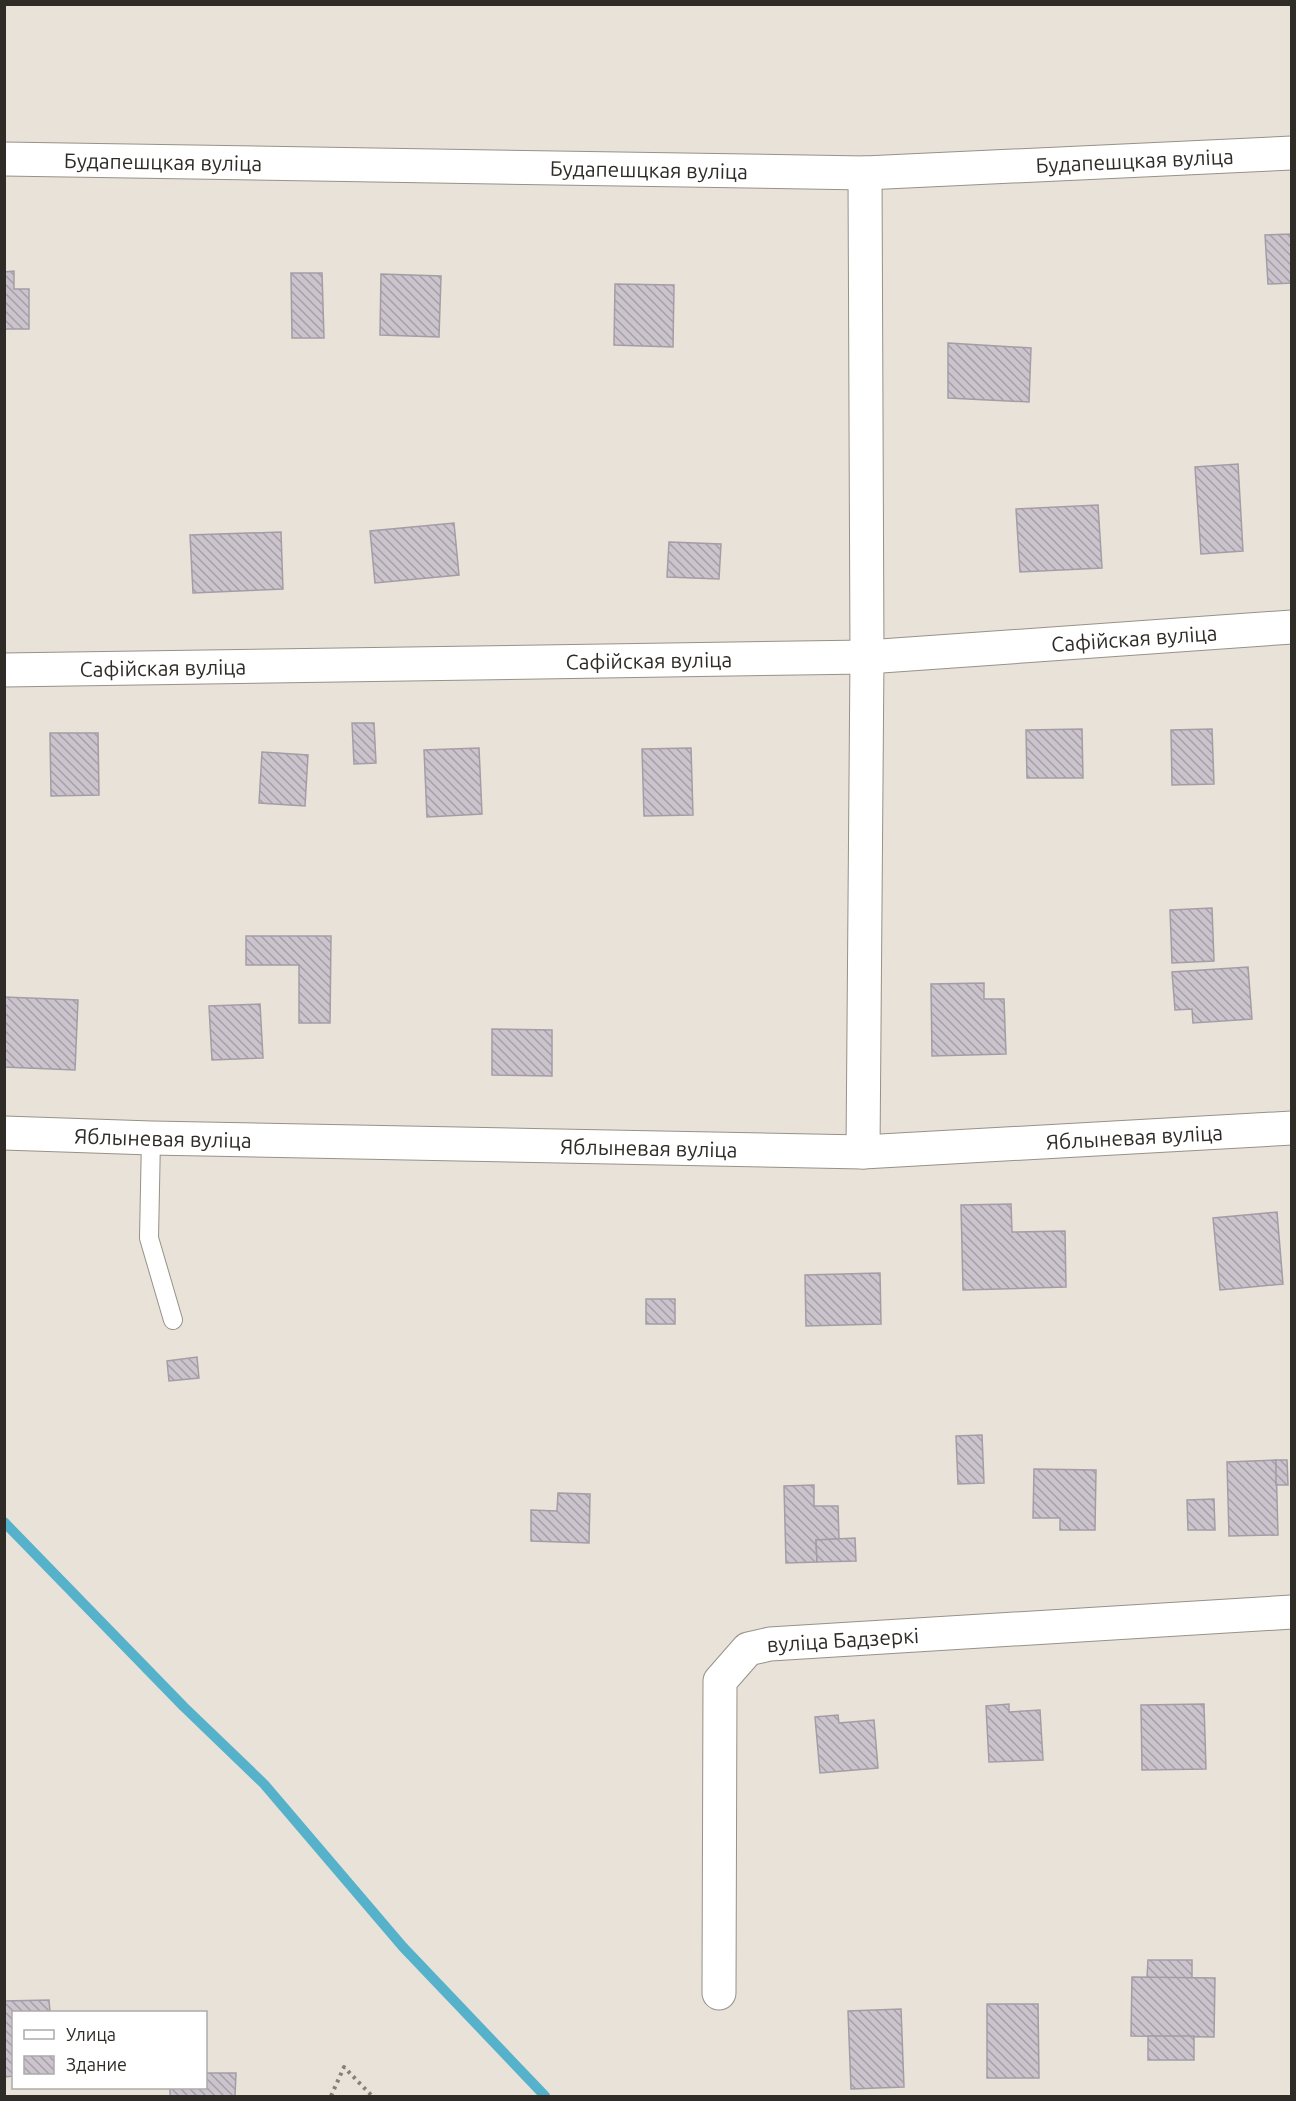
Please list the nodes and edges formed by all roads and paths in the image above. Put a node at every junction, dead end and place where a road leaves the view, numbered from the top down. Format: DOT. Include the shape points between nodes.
graph roads {
  1 [pos="1292,153"];
  2 [pos="4,159"];
  3 [pos="865,173"];
  4 [pos="1292,627"];
  5 [pos="867,657"];
  6 [pos="4,670"];
  7 [pos="1292,1128"];
  8 [pos="4,1133"];
  9 [pos="151,1138"];
  10 [pos="863,1152"];
  11 [pos="173,1320"];
  12 [pos="1292,1612"];
  13 [pos="719,1993"];
  14 [pos="331,2097"];
  15 [pos="372,2097"];
  1 -- 3 [label="street, Будапешцкая вуліца"];
  2 -- 3 [label="street, Будапешцкая вуліца"];
  3 -- 5 [label="street"];
  4 -- 5 [label="street, Сафійская вуліца"];
  5 -- 6 [label="street, Сафійская вуліца"];
  5 -- 10 [label="street"];
  7 -- 10 [label="street, Яблыневая вуліца"];
  8 -- 9 [label="street, Яблыневая вуліца"];
  9 -- 10 [label="street, Яблыневая вуліца"];
  9 -- 11 [label="lane" via="149,1238"];
  12 -- 13 [label="street, вуліца Бадзеркі" via="770,1644 748,1649 720,1682"];
  14 -- 15 [label="path" via="344,2067"];
}
